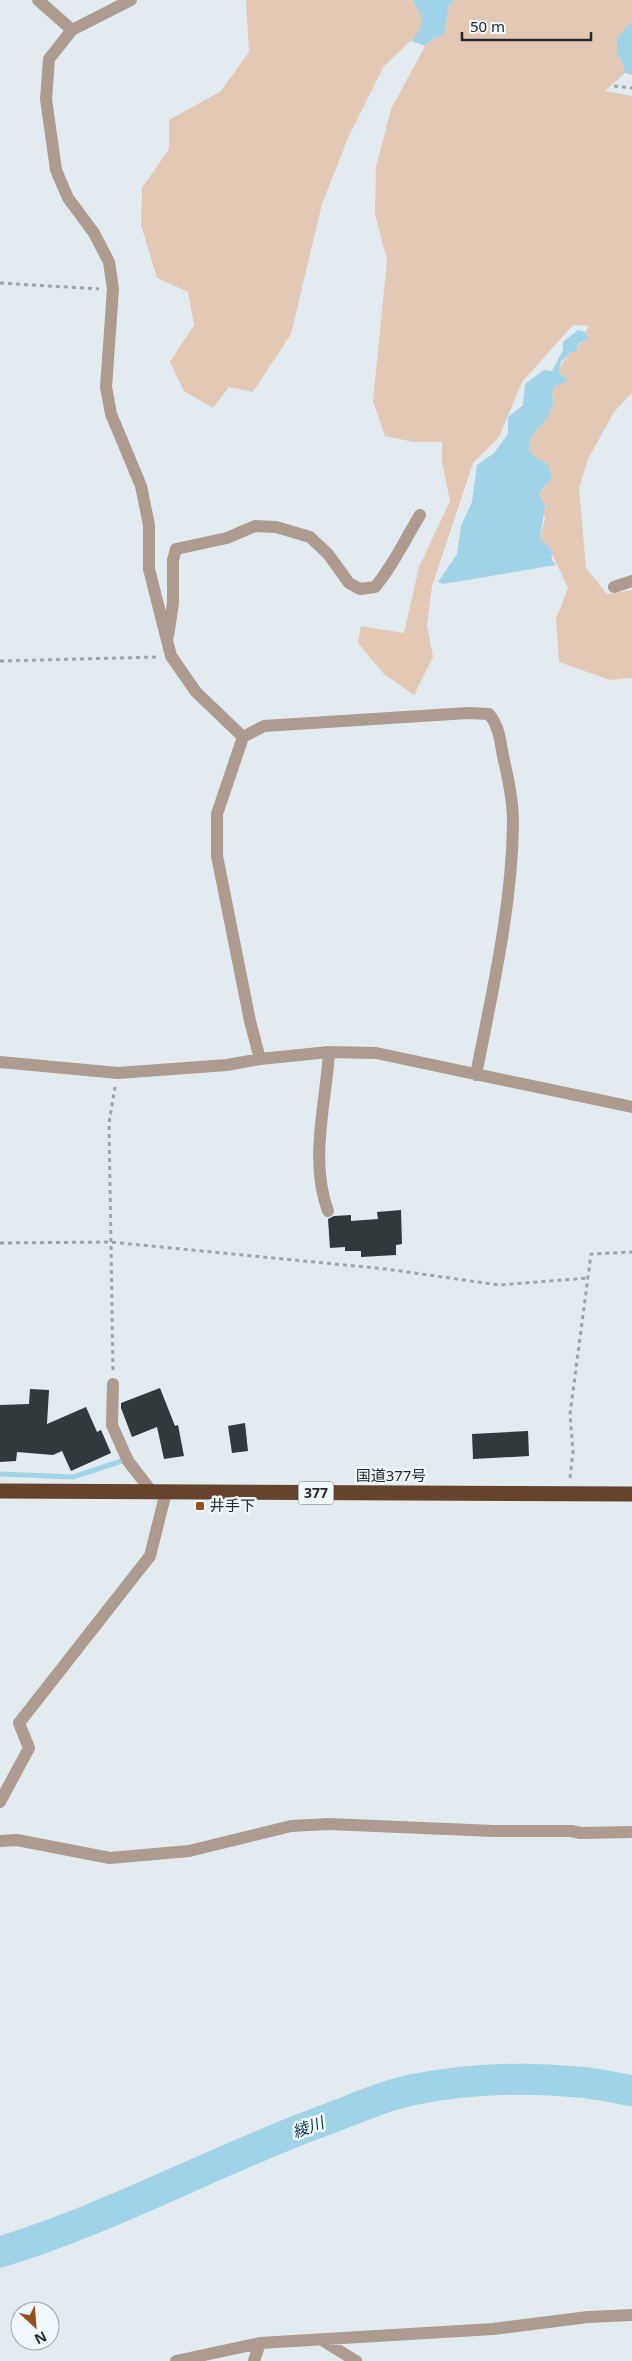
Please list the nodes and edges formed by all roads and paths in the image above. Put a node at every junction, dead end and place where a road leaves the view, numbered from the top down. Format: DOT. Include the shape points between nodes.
graph roads {
  1 [pos="38,0"];
  2 [pos="131,0"];
  3 [pos="72,30"];
  4 [pos="614,86"];
  5 [pos="632,88"];
  6 [pos="0,283"];
  7 [pos="113,289"];
  8 [pos="420,514"];
  9 [pos="632,581"];
  10 [pos="614,587"];
  11 [pos="167,641"];
  12 [pos="171,656"];
  13 [pos="0,661"];
  14 [pos="243,737"];
  15 [pos="329,1052"];
  16 [pos="260,1059"];
  17 [pos="0,1062"];
  18 [pos="118,1073"];
  19 [pos="476,1075"];
  20 [pos="632,1107"];
  21 [pos="328,1210"];
  22 [pos="110,1242"];
  23 [pos="0,1243"];
  24 [pos="632,1252"];
  25 [pos="588,1278"];
  26 [pos="113,1384"];
  27 [pos="0,1491"];
  28 [pos="159,1492"];
  29 [pos="569,1494"];
  30 [pos="632,1494"];
  31 [pos="0,1802"];
  32 [pos="632,1832"];
  33 [pos="0,1841"];
  34 [pos="632,2316"];
  35 [pos="322,2340"];
  36 [pos="260,2344"];
  37 [pos="176,2361"];
  38 [pos="254,2361"];
  39 [pos="356,2361"];
  1 -- 3 [label="street"];
  2 -- 3 [label="street"];
  3 -- 7 [label="street" via="49,59 46,99 56,170 68,198 94,233 109,262"];
  4 -- 5 [label="path"];
  6 -- 7 [label="path"];
  7 -- 11 [label="street" via="106,387 111,414 141,486 149,525 149,570"];
  8 -- 11 [label="street" via="390,569 376,587 360,589 349,583 328,554 310,537 276,527 255,526 227,538 176,549"];
  9 -- 10 [label="street"];
  11 -- 12 [label="street"];
  12 -- 13 [label="path"];
  12 -- 14 [label="street" via="196,692"];
  14 -- 16 [label="street" via="217,814 217,856"];
  14 -- 19 [label="street" via="264,726 468,713 489,714 497,723 513,822 498,965"];
  15 -- 16 [label="street"];
  15 -- 19 [label="street" via="376,1053"];
  15 -- 21 [label="street" via="318,1140 324,1200"];
  16 -- 18 [label="street" via="227,1065"];
  17 -- 18 [label="street"];
  18 -- 22 [label="path" via="109,1123"];
  19 -- 20 [label="street"];
  22 -- 23 [label="path"];
  22 -- 25 [label="path" via="499,1285"];
  22 -- 26 [label="path"];
  24 -- 25 [label="path" via="591,1254"];
  25 -- 29 [label="path" via="570,1414 573,1452"];
  26 -- 28 [label="street" via="112,1425 128,1461"];
  27 -- 28 [label="highway, 国道377号 / 377"];
  28 -- 29 [label="highway, 国道377号 / 377"];
  28 -- 31 [label="street" via="150,1556 19,1723 29,1748"];
  29 -- 30 [label="highway, 国道377号 / 377"];
  32 -- 33 [label="street" via="494,1831 328,1824 300,1826 189,1851 110,1858 17,1840"];
  34 -- 35 [label="street"];
  35 -- 36 [label="street"];
  35 -- 39 [label="street"];
  36 -- 37 [label="street"];
  36 -- 38 [label="street"];
}
